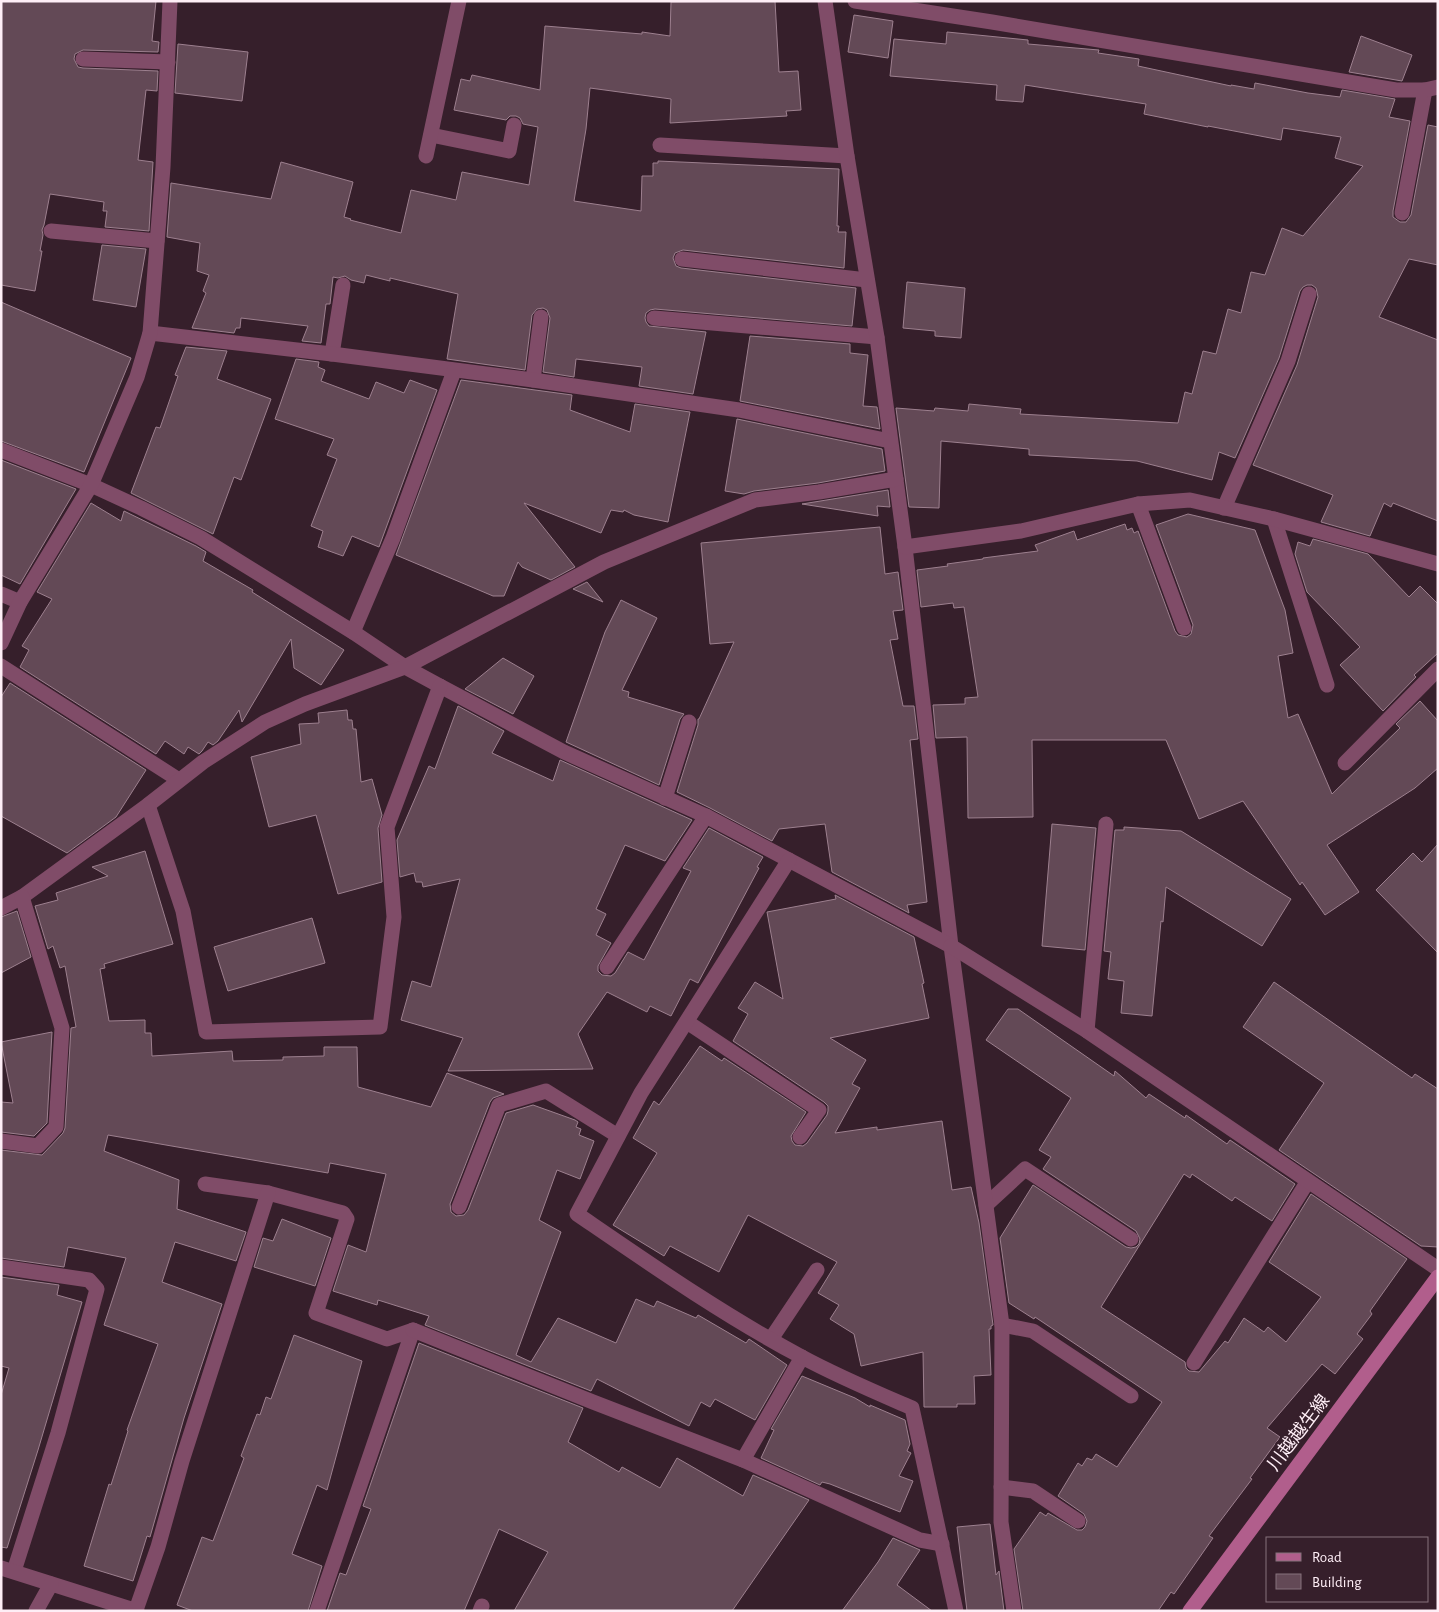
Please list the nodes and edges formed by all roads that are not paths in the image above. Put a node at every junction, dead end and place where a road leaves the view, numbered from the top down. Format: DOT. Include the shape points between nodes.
graph roads {
  1 [pos="170,1"];
  2 [pos="459,1"];
  3 [pos="825,1"];
  4 [pos="854,1"];
  5 [pos="83,59"];
  6 [pos="168,62"];
  7 [pos="1431,89"];
  8 [pos="514,125"];
  9 [pos="431,135"];
  10 [pos="660,145"];
  11 [pos="426,156"];
  12 [pos="847,156"];
  13 [pos="1402,213"];
  14 [pos="51,230"];
  15 [pos="156,241"];
  16 [pos="682,259"];
  17 [pos="867,280"];
  18 [pos="343,284"];
  19 [pos="1309,294"];
  20 [pos="541,317"];
  21 [pos="654,318"];
  22 [pos="150,333"];
  23 [pos="877,337"];
  24 [pos="332,354"];
  25 [pos="454,371"];
  26 [pos="533,380"];
  27 [pos="890,441"];
  28 [pos="1,450"];
  29 [pos="896,479"];
  30 [pos="91,486"];
  31 [pos="1138,504"];
  32 [pos="1224,508"];
  33 [pos="1274,519"];
  34 [pos="905,547"];
  35 [pos="1438,564"];
  36 [pos="1,594"];
  37 [pos="20,602"];
  38 [pos="1184,628"];
  39 [pos="353,632"];
  40 [pos="1,643"];
  41 [pos="1,666"];
  42 [pos="405,667"];
  43 [pos="1438,669"];
  44 [pos="1327,685"];
  45 [pos="440,686"];
  46 [pos="689,722"];
  47 [pos="1345,763"];
  48 [pos="179,780"];
  49 [pos="665,798"];
  50 [pos="148,805"];
  51 [pos="706,816"];
  52 [pos="1106,824"];
  53 [pos="789,860"];
  54 [pos="22,897"];
  55 [pos="1,908"];
  56 [pos="951,946"];
  57 [pos="608,968"];
  58 [pos="686,1022"];
  59 [pos="1087,1031"];
  60 [pos="618,1136"];
  61 [pos="800,1138"];
  62 [pos="1,1141"];
  63 [pos="1308,1181"];
  64 [pos="205,1184"];
  65 [pos="268,1193"];
  66 [pos="986,1205"];
  67 [pos="459,1207"];
  68 [pos="1132,1239"];
  69 [pos="1,1267"];
  70 [pos="1438,1269"];
  71 [pos="817,1270"];
  72 [pos="1438,1277"];
  73 [pos="1002,1325"];
  74 [pos="413,1330"];
  75 [pos="771,1339"];
  76 [pos="802,1357"];
  77 [pos="1194,1363"];
  78 [pos="1131,1396"];
  79 [pos="743,1460"];
  80 [pos="1001,1487"];
  81 [pos="1078,1521"];
  82 [pos="942,1544"];
  83 [pos="8,1570"];
  84 [pos="51,1584"];
  85 [pos="137,1610"];
  86 [pos="36,1611"];
  87 [pos="317,1611"];
  88 [pos="956,1611"];
  89 [pos="1014,1611"];
  90 [pos="1190,1611"];
  1 -- 6 [label="street"];
  2 -- 9 [label="street"];
  3 -- 12 [label="street"];
  4 -- 7 [label="street" via="1396,90"];
  5 -- 6 [label="street"];
  6 -- 15 [label="street"];
  7 -- 13 [label="street"];
  8 -- 9 [label="street" via="509,151"];
  9 -- 11 [label="street"];
  10 -- 12 [label="street"];
  12 -- 17 [label="street"];
  14 -- 15 [label="street"];
  15 -- 22 [label="street"];
  16 -- 17 [label="street"];
  17 -- 23 [label="street"];
  18 -- 24 [label="street"];
  19 -- 32 [label="street" via="1288,361"];
  20 -- 26 [label="street"];
  21 -- 23 [label="street"];
  22 -- 24 [label="street"];
  22 -- 30 [label="street" via="137,377"];
  23 -- 27 [label="street"];
  24 -- 25 [label="street"];
  25 -- 26 [label="street"];
  25 -- 39 [label="street" via="393,538"];
  26 -- 27 [label="street" via="740,410"];
  27 -- 29 [label="street"];
  28 -- 30 [label="street"];
  29 -- 34 [label="street"];
  29 -- 42 [label="street" via="755,500 604,562"];
  30 -- 37 [label="street"];
  30 -- 39 [label="street" via="201,538"];
  31 -- 32 [label="street" via="1190,500"];
  31 -- 34 [label="street" via="1021,532"];
  31 -- 38 [label="street"];
  32 -- 33 [label="street"];
  33 -- 35 [label="street"];
  33 -- 44 [label="street"];
  34 -- 56 [label="street"];
  36 -- 37 [label="street"];
  37 -- 40 [label="street"];
  39 -- 42 [label="street"];
  41 -- 48 [label="street"];
  42 -- 45 [label="street"];
  42 -- 48 [label="street" via="264,722"];
  43 -- 47 [label="street"];
  45 -- 49 [label="street" via="564,752"];
  45 -- 50 [label="street" via="387,827 394,917 380,1027 206,1032 183,911"];
  46 -- 49 [label="street"];
  48 -- 50 [label="street"];
  49 -- 51 [label="street"];
  50 -- 54 [label="street"];
  51 -- 53 [label="street"];
  51 -- 57 [label="street"];
  52 -- 59 [label="street"];
  53 -- 56 [label="street"];
  53 -- 58 [label="street"];
  54 -- 55 [label="street"];
  54 -- 62 [label="street" via="62,1028 56,1127 38,1146"];
  56 -- 59 [label="street"];
  56 -- 66 [label="street"];
  58 -- 60 [label="street"];
  58 -- 61 [label="street" via="819,1110"];
  59 -- 63 [label="street"];
  60 -- 67 [label="street" via="546,1091 499,1105"];
  60 -- 75 [label="street" via="577,1214 684,1288"];
  63 -- 70 [label="street"];
  63 -- 77 [label="street"];
  64 -- 65 [label="street"];
  65 -- 74 [label="street" via="344,1213 348,1219 316,1313 387,1339"];
  65 -- 85 [label="street"];
  66 -- 68 [label="street" via="1025,1169"];
  66 -- 73 [label="street"];
  69 -- 83 [label="street" via="89,1280 97,1288 58,1433"];
  71 -- 75 [label="street"];
  72 -- 90 [label="main road, 川越越生線"];
  73 -- 78 [label="street" via="1032,1331"];
  73 -- 80 [label="street"];
  74 -- 79 [label="street"];
  74 -- 87 [label="street"];
  75 -- 76 [label="street"];
  76 -- 79 [label="street"];
  76 -- 82 [label="street" via="912,1408"];
  79 -- 82 [label="street" via="920,1540"];
  80 -- 81 [label="street" via="1033,1491"];
  80 -- 89 [label="street" via="1001,1522"];
  82 -- 88 [label="street"];
  83 -- 84 [label="street"];
  84 -- 85 [label="street"];
  84 -- 86 [label="street"];
}
